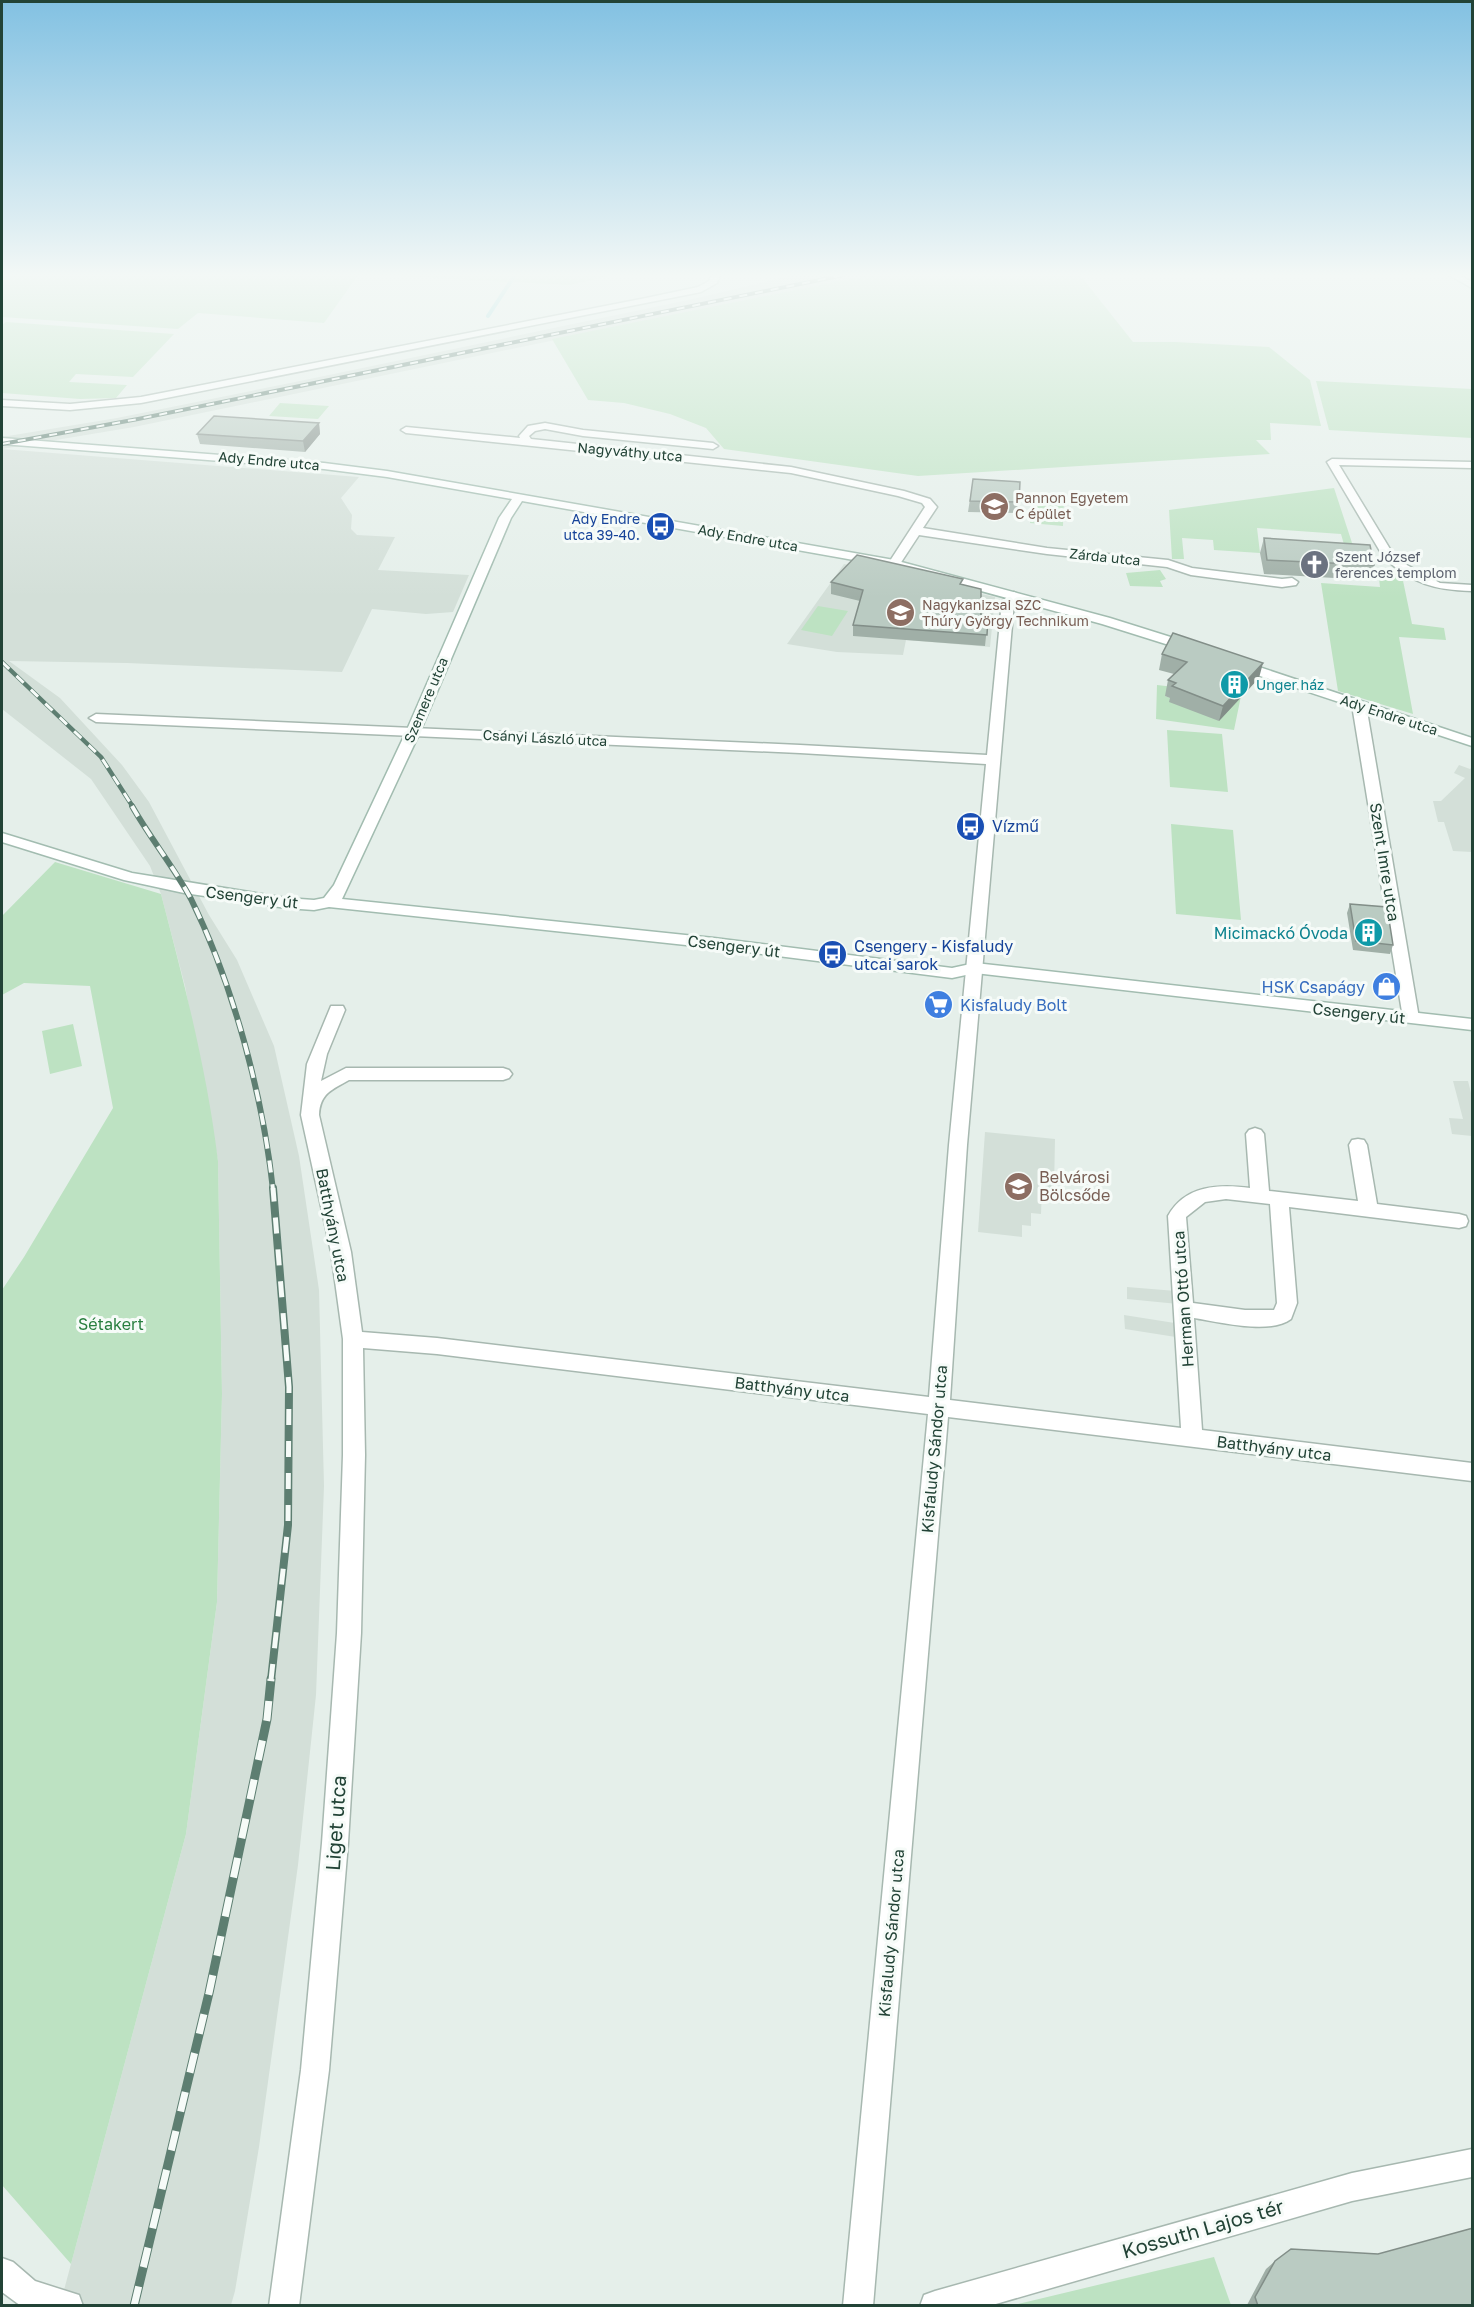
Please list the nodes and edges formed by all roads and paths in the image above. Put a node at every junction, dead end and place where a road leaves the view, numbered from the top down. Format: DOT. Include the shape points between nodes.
graph roads {
  1 [pos="229,383"];
  2 [pos="2,403"];
  3 [pos="406,430"];
  4 [pos="2,441"];
  5 [pos="528,442"];
  6 [pos="713,446"];
  7 [pos="1473,465"];
  8 [pos="519,497"];
  9 [pos="917,531"];
  10 [pos="894,564"];
  11 [pos="1292,582"];
  12 [pos="1473,588"];
  13 [pos="1014,596"];
  14 [pos="1200,651"];
  15 [pos="1221,658"];
  16 [pos="1359,705"];
  17 [pos="96,718"];
  18 [pos="413,732"];
  19 [pos="1473,742"];
  20 [pos="994,760"];
  21 [pos="2,837"];
  22 [pos="329,902"];
  23 [pos="975,968"];
  24 [pos="337,1010"];
  25 [pos="1411,1018"];
  26 [pos="1473,1025"];
  27 [pos="503,1074"];
  28 [pos="311,1100"];
  29 [pos="1255,1134"];
  30 [pos="1358,1145"];
  31 [pos="1269,1196"];
  32 [pos="1368,1208"];
  33 [pos="1459,1221"];
  34 [pos="1183,1309"];
  35 [pos="353,1339"];
  36 [pos="939,1406"];
  37 [pos="1192,1437"];
  38 [pos="1473,1472"];
  39 [pos="1473,2163"];
  40 [pos="2,2273"];
  41 [pos="68,2306"];
  42 [pos="284,2306"];
  43 [pos="858,2306"];
  44 [pos="935,2306"];
  1 -- 2 [label="street" via="141,400 70,407"];
  3 -- 5 [label="street"];
  4 -- 8 [label="street, Ady Endre utca" via="333,466"];
  5 -- 6 [label="street, Nagyváthy utca" via="525,433 545,426"];
  5 -- 9 [label="street, Nagyváthy utca" via="791,470 900,493 930,503"];
  7 -- 12 [label="street" via="1332,462 1388,556 1437,586"];
  8 -- 10 [label="street, Ady Endre utca"];
  8 -- 18 [label="street, Szemere utca" via="505,518"];
  9 -- 10 [label="street"];
  9 -- 11 [label="street, Zárda utca"];
  10 -- 13 [label="street, Ady Endre utca"];
  13 -- 14 [label="street, Ady Endre utca"];
  13 -- 20 [label="street, Kisfaludy Sándor utca" via="1008,601"];
  15 -- 16 [label="street, Ady Endre utca"];
  16 -- 19 [label="street, Ady Endre utca"];
  16 -- 25 [label="street, Szent Imre utca"];
  17 -- 18 [label="street, Csányi László utca"];
  18 -- 20 [label="street, Csányi László utca"];
  18 -- 22 [label="street, Szemere utca" via="342,885"];
  20 -- 23 [label="street, Kisfaludy Sándor utca"];
  21 -- 22 [label="street, Csengery út" via="119,874 184,888 286,903"];
  22 -- 23 [label="street, Csengery út" via="952,973"];
  23 -- 25 [label="street, Csengery út"];
  23 -- 36 [label="street, Kisfaludy Sándor utca" via="958,1134"];
  24 -- 28 [label="street, Batthyány utca" via="317,1054"];
  25 -- 26 [label="street, Csengery út"];
  27 -- 28 [label="street" via="346,1074 322,1088"];
  28 -- 35 [label="street, Batthyány utca" via="310,1115 341,1252"];
  29 -- 31 [label="street"];
  30 -- 32 [label="street"];
  31 -- 32 [label="street, Herman Ottó utca"];
  31 -- 34 [label="street, Herman Ottó utca" via="1226,1192 1185,1204 1177,1216"];
  31 -- 34 [label="street" via="1287,1303 1284,1314 1256,1317"];
  32 -- 33 [label="street, Herman Ottó utca"];
  34 -- 37 [label="street, Herman Ottó utca"];
  35 -- 36 [label="street, Batthyány utca"];
  35 -- 42 [label="street, Liget utca" via="350,1633 336,1831 315,2070"];
  36 -- 37 [label="street, Batthyány utca"];
  36 -- 43 [label="street, Kisfaludy Sándor utca"];
  37 -- 38 [label="street, Batthyány utca"];
  39 -- 44 [label="street, Kossuth Lajos tér" via="1352,2187"];
  40 -- 41 [label="street" via="27,2292"];
}
